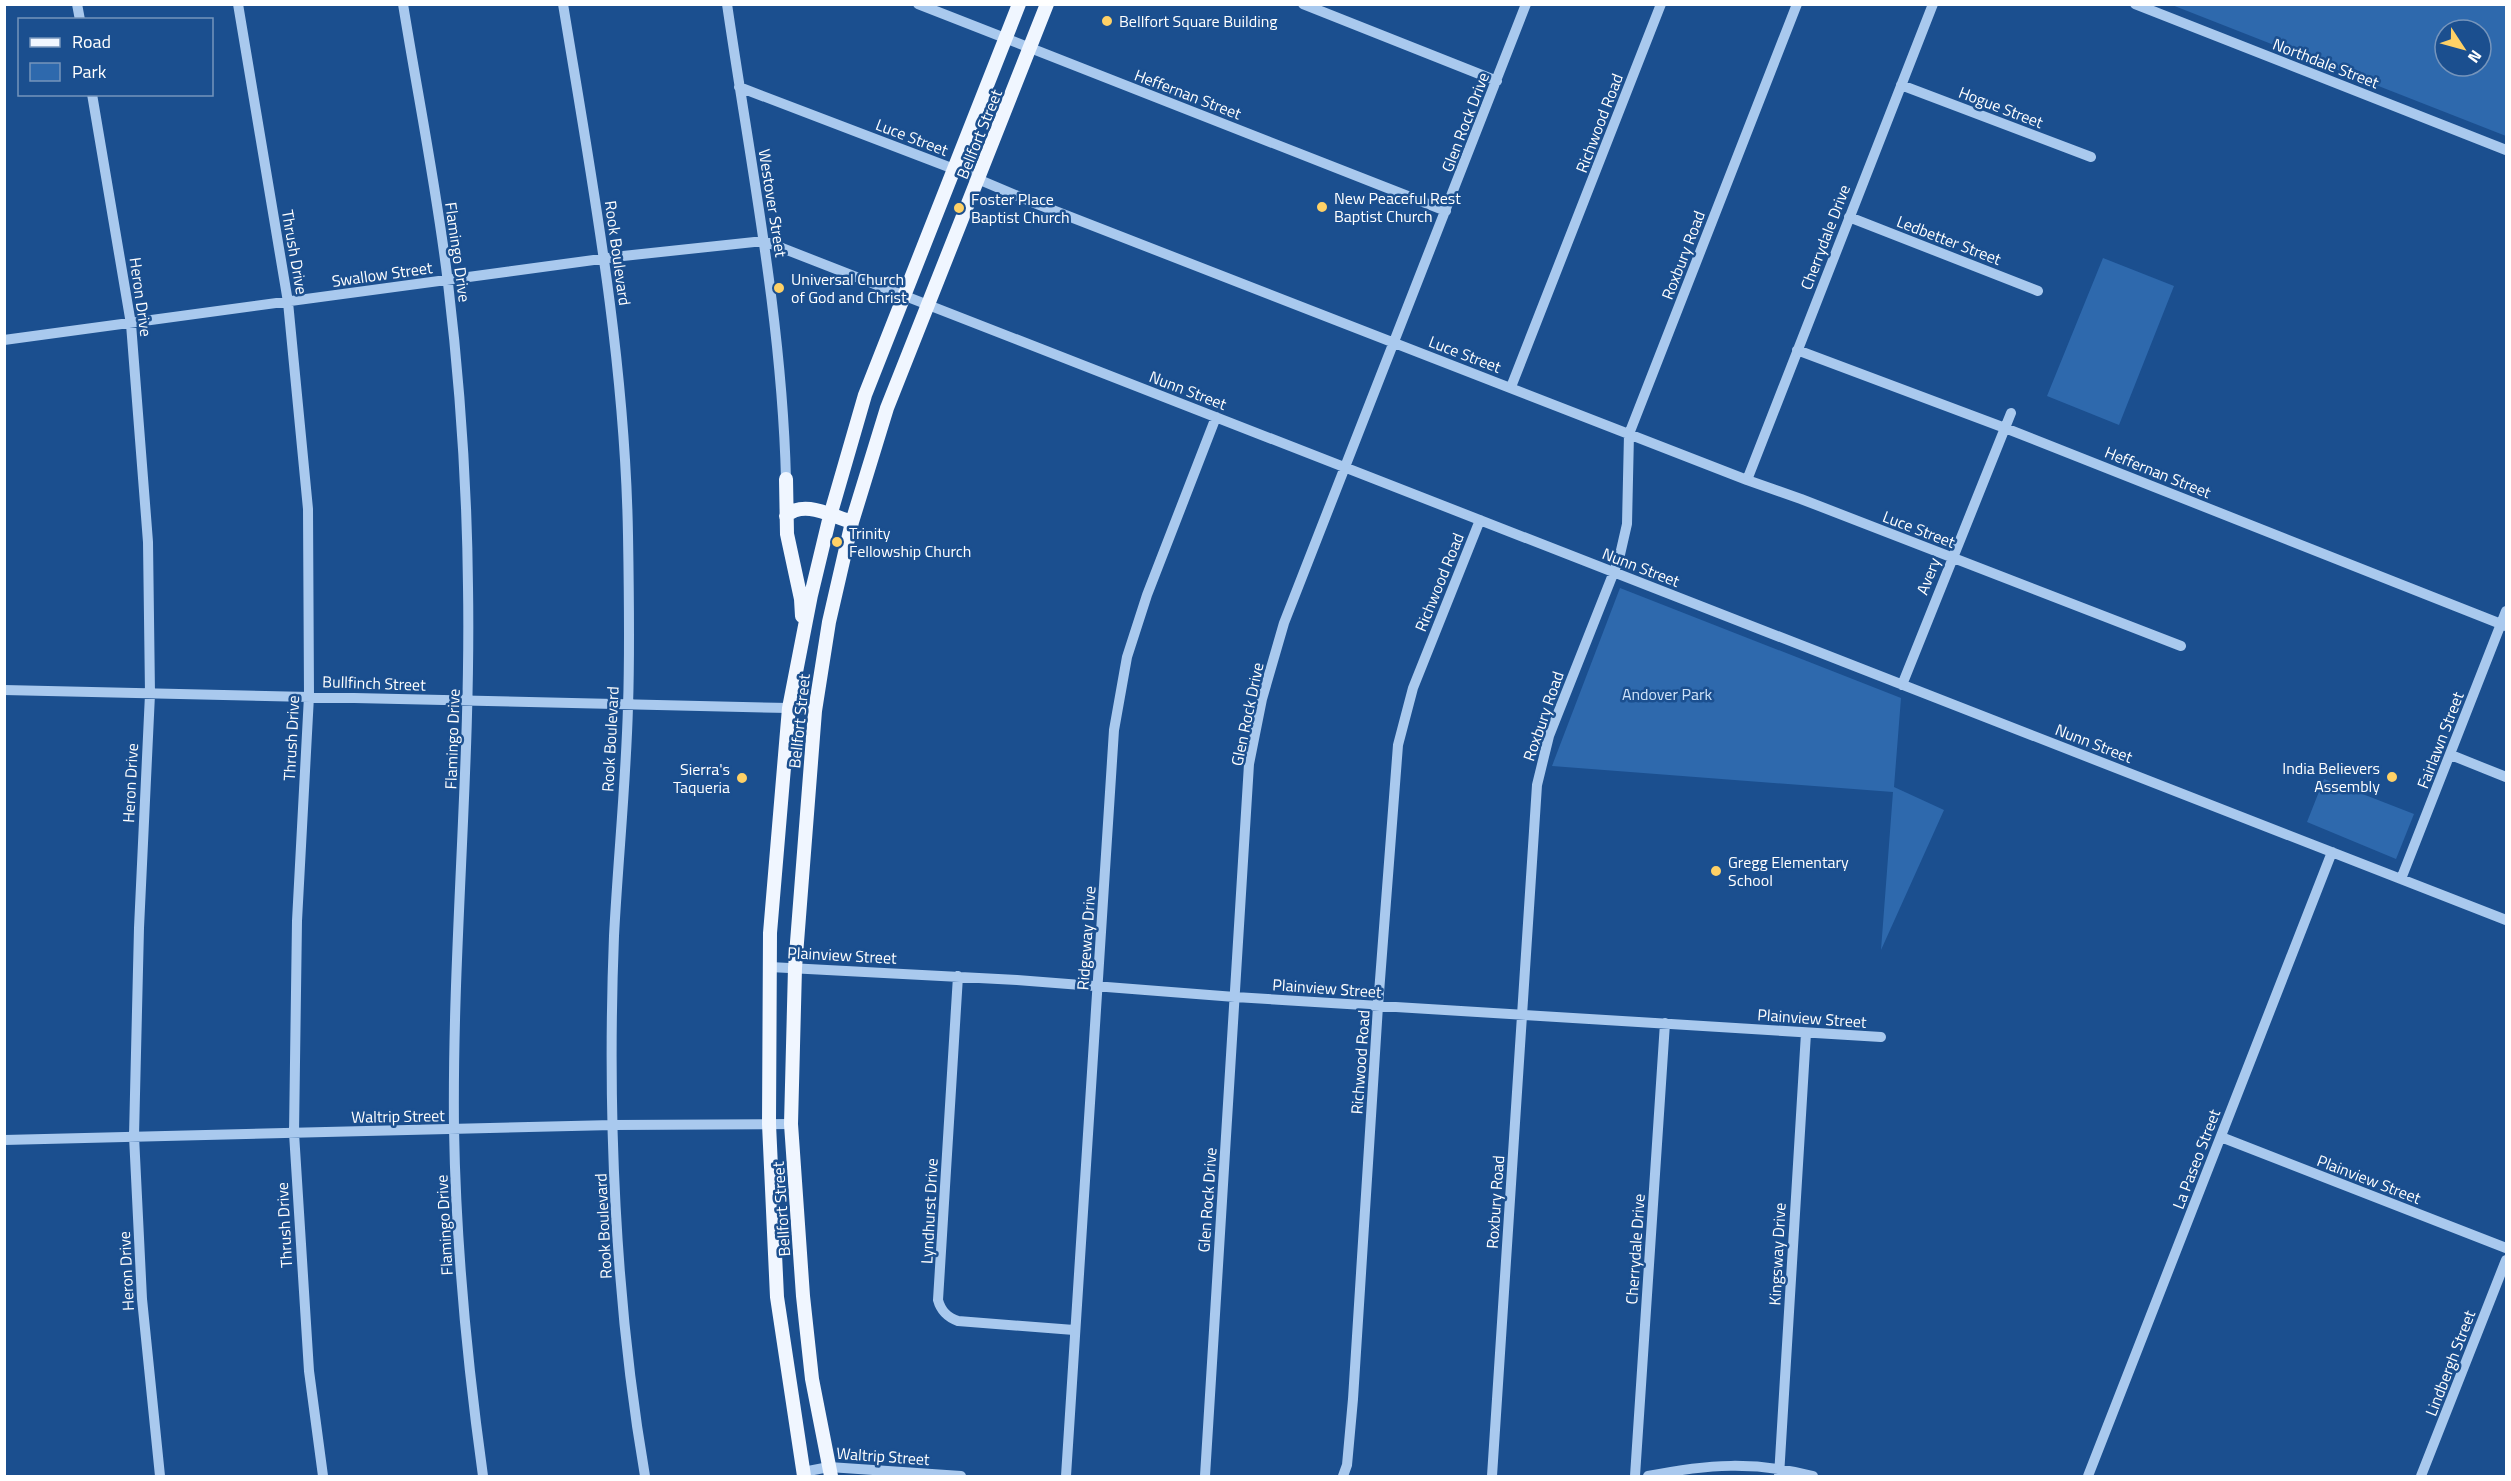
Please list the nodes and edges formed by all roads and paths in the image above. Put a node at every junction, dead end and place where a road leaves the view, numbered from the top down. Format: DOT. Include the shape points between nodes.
graph roads {
  1 [pos="238,4"];
  2 [pos="404,4"];
  3 [pos="563,4"];
  4 [pos="727,4"];
  5 [pos="918,4"];
  6 [pos="1019,4"];
  7 [pos="1047,4"];
  8 [pos="1303,4"];
  9 [pos="1526,4"];
  10 [pos="1661,4"];
  11 [pos="1797,4"];
  12 [pos="1932,4"];
  13 [pos="2135,4"];
  14 [pos="1006,39"];
  15 [pos="1030,48"];
  16 [pos="1497,81"];
  17 [pos="1902,85"];
  18 [pos="739,87"];
  19 [pos="92,96"];
  20 [pos="2506,150"];
  21 [pos="2091,157"];
  22 [pos="954,169"];
  23 [pos="978,179"];
  24 [pos="1446,211"];
  25 [pos="1849,217"];
  26 [pos="764,241"];
  27 [pos="606,259"];
  28 [pos="448,281"];
  29 [pos="2038,291"];
  30 [pos="904,296"];
  31 [pos="288,302"];
  32 [pos="927,304"];
  33 [pos="131,324"];
  34 [pos="4,340"];
  35 [pos="1394,342"];
  36 [pos="1797,350"];
  37 [pos="1511,387"];
  38 [pos="2011,413"];
  39 [pos="1216,417"];
  40 [pos="2005,428"];
  41 [pos="1629,434"];
  42 [pos="1346,468"];
  43 [pos="786,478"];
  44 [pos="1747,480"];
  45 [pos="807,508"];
  46 [pos="786,516"];
  47 [pos="830,516"];
  48 [pos="1480,520"];
  49 [pos="852,522"];
  50 [pos="1952,558"];
  51 [pos="1612,572"];
  52 [pos="2506,611"];
  53 [pos="2504,625"];
  54 [pos="804,634"];
  55 [pos="2181,646"];
  56 [pos="1902,685"];
  57 [pos="4,690"];
  58 [pos="150,694"];
  59 [pos="309,696"];
  60 [pos="469,701"];
  61 [pos="628,705"];
  62 [pos="789,708"];
  63 [pos="814,711"];
  64 [pos="2451,755"];
  65 [pos="2506,777"];
  66 [pos="2332,852"];
  67 [pos="2401,879"];
  68 [pos="2506,920"];
  69 [pos="770,967"];
  70 [pos="795,968"];
  71 [pos="958,976"];
  72 [pos="1098,986"];
  73 [pos="1235,997"];
  74 [pos="1378,1006"];
  75 [pos="1522,1014"];
  76 [pos="1665,1023"];
  77 [pos="1806,1033"];
  78 [pos="1881,1037"];
  79 [pos="769,1124"];
  80 [pos="791,1124"];
  81 [pos="613,1125"];
  82 [pos="454,1129"];
  83 [pos="294,1133"];
  84 [pos="134,1136"];
  85 [pos="2221,1137"];
  86 [pos="4,1140"];
  87 [pos="2506,1248"];
  88 [pos="2506,1260"];
  89 [pos="803,1296"];
  90 [pos="777,1297"];
  91 [pos="1074,1330"];
  92 [pos="830,1472"];
  93 [pos="1779,1472"];
  94 [pos="804,1474"];
  95 [pos="160,1476"];
  96 [pos="323,1476"];
  97 [pos="483,1476"];
  98 [pos="645,1476"];
  99 [pos="961,1476"];
  100 [pos="1066,1476"];
  101 [pos="1205,1476"];
  102 [pos="1343,1476"];
  103 [pos="1492,1476"];
  104 [pos="1635,1476"];
  105 [pos="1648,1476"];
  106 [pos="1813,1476"];
  107 [pos="2088,1476"];
  108 [pos="2421,1476"];
  1 -- 31 [label="street, Thrush Drive"];
  2 -- 28 [label="street, Flamingo Drive"];
  3 -- 27 [label="street, Rook Boulevard"];
  4 -- 18 [label="street, Westover Street"];
  5 -- 14 [label="street, Heffernan Street"];
  6 -- 14 [label="main road, Bellfort Street"];
  7 -- 15 [label="main road, Bellfort Street"];
  8 -- 16 [label="street"];
  9 -- 16 [label="street, Glen Rock Drive"];
  10 -- 37 [label="street, Richwood Road"];
  11 -- 41 [label="street, Roxbury Road"];
  12 -- 17 [label="street, Cherrydale Drive"];
  13 -- 20 [label="street, Northdale Street"];
  14 -- 15 [label="street, Heffernan Street"];
  14 -- 22 [label="main road, Bellfort Street"];
  15 -- 23 [label="main road, Bellfort Street"];
  15 -- 24 [label="street, Heffernan Street"];
  16 -- 24 [label="street, Glen Rock Drive"];
  17 -- 21 [label="street, Hogue Street"];
  17 -- 25 [label="street, Cherrydale Drive"];
  18 -- 22 [label="street, Luce Street"];
  18 -- 26 [label="street, Westover Street"];
  19 -- 33 [label="street, Heron Drive"];
  22 -- 23 [label="street, Luce Street"];
  22 -- 30 [label="main road, Bellfort Street"];
  23 -- 32 [label="main road, Bellfort Street"];
  23 -- 35 [label="street, Luce Street"];
  24 -- 35 [label="street, Glen Rock Drive"];
  25 -- 29 [label="street, Ledbetter Street"];
  25 -- 36 [label="street, Cherrydale Drive"];
  26 -- 27 [label="street, Swallow Street"];
  26 -- 30 [label="street, Nunn Street"];
  26 -- 43 [label="street, Westover Street" via="784,420"];
  27 -- 28 [label="street, Swallow Street"];
  27 -- 61 [label="street, Rook Boulevard" via="626,461"];
  28 -- 31 [label="street, Swallow Street"];
  28 -- 60 [label="street, Flamingo Drive" via="465,488"];
  30 -- 32 [label="street, Nunn Street"];
  30 -- 47 [label="main road, Bellfort Street" via="865,395"];
  31 -- 33 [label="street, Swallow Street"];
  31 -- 59 [label="street, Thrush Drive" via="308,509"];
  32 -- 39 [label="street, Nunn Street"];
  32 -- 49 [label="main road, Bellfort Street" via="887,408"];
  33 -- 34 [label="street, Swallow Street"];
  33 -- 58 [label="street, Heron Drive" via="148,542"];
  35 -- 37 [label="street, Luce Street"];
  35 -- 42 [label="street, Glen Rock Drive"];
  36 -- 40 [label="street, Heffernan Street"];
  36 -- 44 [label="street, Cherrydale Drive"];
  37 -- 41 [label="street, Luce Street"];
  38 -- 40 [label="street, Avery"];
  39 -- 42 [label="street, Nunn Street"];
  39 -- 72 [label="street, Ridgeway Drive" via="1126,657 1114,730"];
  40 -- 50 [label="street, Avery"];
  40 -- 53 [label="street, Heffernan Street"];
  41 -- 44 [label="street, Luce Street"];
  41 -- 51 [label="street, Roxbury Road" via="1627,524"];
  42 -- 48 [label="street, Nunn Street"];
  42 -- 73 [label="street, Glen Rock Drive" via="1284,623 1262,699 1249,764"];
  43 -- 45 [label="main road" via="793,495"];
  43 -- 46 [label="main road"];
  44 -- 50 [label="street, Luce Street"];
  45 -- 46 [label="main road" via="792,510"];
  45 -- 47 [label="main road"];
  46 -- 54 [label="main road"];
  47 -- 49 [label="main road"];
  47 -- 54 [label="main road, Bellfort Street"];
  48 -- 51 [label="street, Nunn Street"];
  48 -- 74 [label="street, Richwood Road" via="1413,688 1398,745"];
  49 -- 63 [label="main road, Bellfort Street"];
  50 -- 55 [label="street, Luce Street"];
  50 -- 56 [label="street, Avery"];
  51 -- 56 [label="street, Nunn Street"];
  51 -- 75 [label="street, Roxbury Road" via="1549,736 1537,785"];
  52 -- 53 [label="street, Fairlawn Street"];
  53 -- 64 [label="street, Fairlawn Street"];
  54 -- 62 [label="main road, Bellfort Street"];
  56 -- 66 [label="street, Nunn Street"];
  57 -- 58 [label="street, Bullfinch Street"];
  58 -- 59 [label="street, Bullfinch Street"];
  58 -- 84 [label="street, Heron Drive"];
  59 -- 60 [label="street, Bullfinch Street"];
  59 -- 83 [label="street, Thrush Drive" via="297,921"];
  60 -- 61 [label="street, Bullfinch Street"];
  60 -- 82 [label="street, Flamingo Drive"];
  61 -- 62 [label="street, Bullfinch Street"];
  61 -- 81 [label="street, Rook Boulevard" via="614,939"];
  62 -- 63 [label="street, Bullfinch Street"];
  62 -- 69 [label="main road, Bellfort Street"];
  63 -- 70 [label="main road, Bellfort Street"];
  64 -- 65 [label="street"];
  64 -- 67 [label="street, Fairlawn Street"];
  66 -- 67 [label="street, Nunn Street"];
  66 -- 85 [label="street, La Paseo Street"];
  67 -- 68 [label="street, Nunn Street"];
  69 -- 70 [label="street, Plainview Street"];
  69 -- 79 [label="main road, Bellfort Street"];
  70 -- 71 [label="street, Plainview Street"];
  70 -- 80 [label="main road, Bellfort Street"];
  71 -- 72 [label="street, Plainview Street"];
  71 -- 91 [label="street, Lyndhurst Drive" via="940,1307 958,1321"];
  72 -- 73 [label="street, Plainview Street"];
  72 -- 91 [label="street, Ridgeway Drive"];
  73 -- 74 [label="street, Plainview Street"];
  73 -- 101 [label="street, Glen Rock Drive"];
  74 -- 75 [label="street, Plainview Street"];
  74 -- 102 [label="street, Richwood Road" via="1353,1399"];
  75 -- 76 [label="street, Plainview Street"];
  75 -- 103 [label="street, Roxbury Road"];
  76 -- 77 [label="street, Plainview Street"];
  76 -- 104 [label="street, Cherrydale Drive"];
  77 -- 78 [label="street, Plainview Street"];
  77 -- 93 [label="street, Kingsway Drive"];
  79 -- 80 [label="street, Waltrip Street"];
  79 -- 81 [label="street, Waltrip Street"];
  79 -- 90 [label="main road, Bellfort Street"];
  80 -- 89 [label="main road, Bellfort Street"];
  81 -- 82 [label="street, Waltrip Street"];
  81 -- 98 [label="street, Rook Boulevard" via="620,1275"];
  82 -- 83 [label="street, Waltrip Street"];
  82 -- 97 [label="street, Flamingo Drive" via="462,1300"];
  83 -- 84 [label="street, Waltrip Street"];
  83 -- 96 [label="street, Thrush Drive" via="309,1371"];
  84 -- 86 [label="street, Waltrip Street"];
  84 -- 95 [label="street, Heron Drive" via="142,1299"];
  85 -- 87 [label="street, Plainview Street"];
  85 -- 107 [label="street, La Paseo Street"];
  88 -- 108 [label="street, Lindbergh Street"];
  89 -- 90 [label="main road"];
  89 -- 92 [label="main road, Bellfort Street" via="812,1379"];
  90 -- 94 [label="main road, Bellfort Street"];
  91 -- 100 [label="street, Ridgeway Drive"];
  92 -- 94 [label="street, Waltrip Street"];
  92 -- 99 [label="street, Waltrip Street"];
  93 -- 105 [label="street" via="1722,1465"];
  93 -- 106 [label="street"];
}
